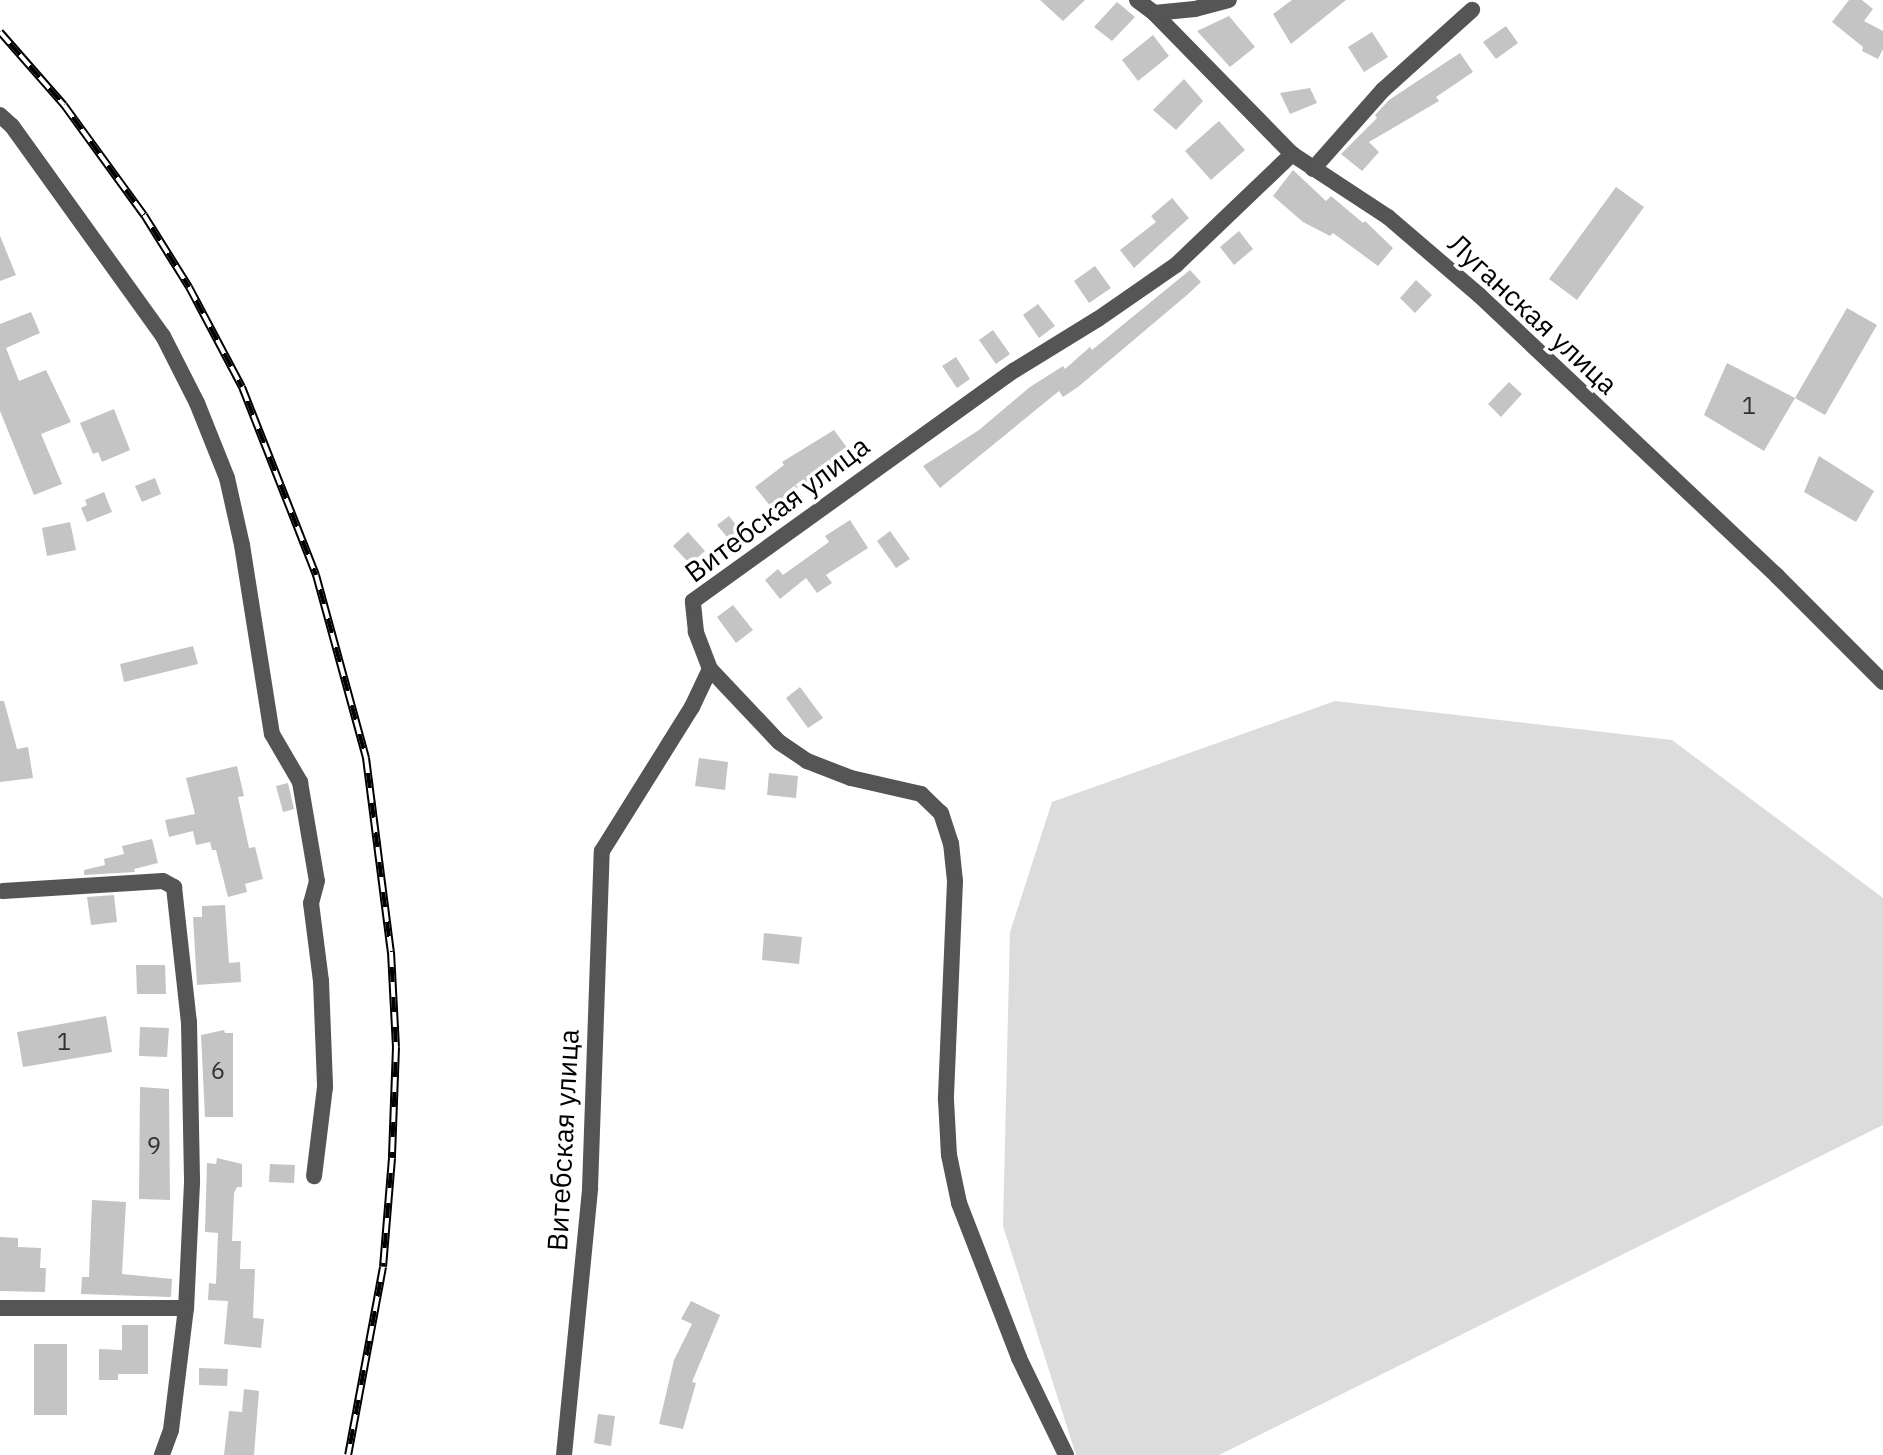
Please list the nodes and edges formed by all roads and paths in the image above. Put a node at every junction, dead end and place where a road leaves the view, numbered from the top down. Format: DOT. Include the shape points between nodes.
graph roads {
  1 [pos="1137,0"];
  2 [pos="1229,0"];
  3 [pos="1472,10"];
  4 [pos="1154,13"];
  5 [pos="0,115"];
  6 [pos="1292,154"];
  7 [pos="1313,169"];
  8 [pos="710,669"];
  9 [pos="1883,682"];
  10 [pos="3,891"];
  11 [pos="314,1176"];
  12 [pos="0,1308"];
  13 [pos="186,1308"];
  14 [pos="162,1455"];
  15 [pos="564,1455"];
  16 [pos="1066,1455"];
  1 -- 4 [label="street, Луганская улица"];
  2 -- 4 [label="street"];
  3 -- 7 [label="street" via="1383,90"];
  4 -- 6 [label="street, Луганская улица"];
  5 -- 11 [label="street" via="163,336 227,478 272,734 300,782 317,881 311,903 321,981 325,1087"];
  6 -- 7 [label="street, Луганская улица"];
  6 -- 8 [label="street, Витебская улица" via="1176,265 1003,378 693,601 696,632"];
  7 -- 9 [label="street, Луганская улица" via="1388,217 1479,295"];
  8 -- 15 [label="street, Витебская улица" via="602,851 590,1188"];
  8 -- 16 [label="street" via="779,742 807,761 851,778 921,794 941,813 955,881 946,1100 949,1155 959,1203 1019,1358"];
  10 -- 13 [label="street" via="163,881 174,887 189,1022 192,1183"];
  12 -- 13 [label="street"];
  13 -- 14 [label="street" via="171,1430"];
}
